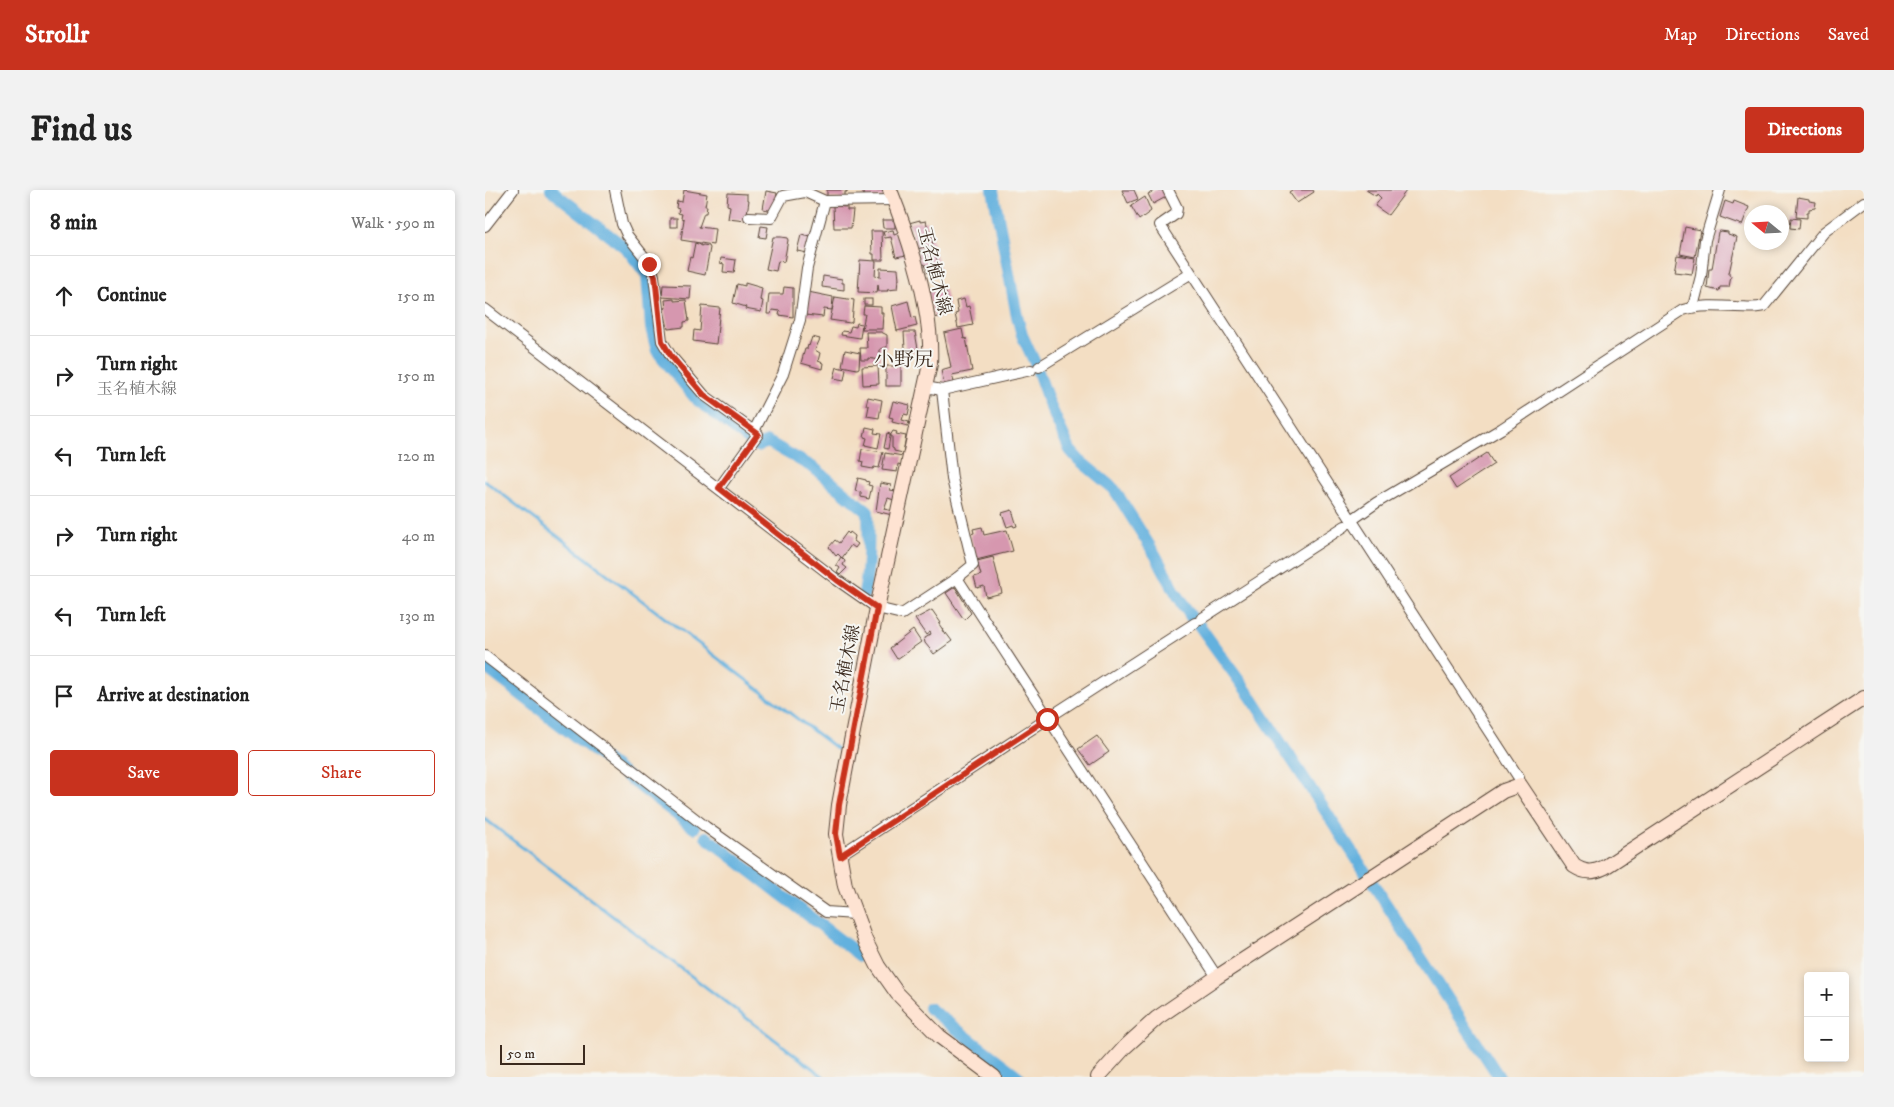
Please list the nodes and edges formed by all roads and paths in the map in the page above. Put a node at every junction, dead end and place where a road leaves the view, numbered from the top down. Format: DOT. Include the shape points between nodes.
graph roads {
  1 [pos="513,190"];
  2 [pos="615,190"];
  3 [pos="1168,190"];
  4 [pos="1720,190"];
  5 [pos="892,195"];
  6 [pos="825,201"];
  7 [pos="1864,202"];
  8 [pos="749,217"];
  9 [pos="485,226"];
  10 [pos="1191,274"];
  11 [pos="1693,307"];
  12 [pos="485,309"];
  13 [pos="925,387"];
  14 [pos="942,390"];
  15 [pos="754,431"];
  16 [pos="719,488"];
  17 [pos="1356,518"];
  18 [pos="1345,526"];
  19 [pos="957,578"];
  20 [pos="877,608"];
  21 [pos="485,656"];
  22 [pos="1864,698"];
  23 [pos="1520,785"];
  24 [pos="840,856"];
  25 [pos="855,914"];
  26 [pos="1217,977"];
  27 [pos="994,1077"];
  28 [pos="1098,1077"];
  1 -- 9 [label="street"];
  2 -- 15 [label="street" via="621,224 655,276 662,341 704,395"];
  3 -- 10 [label="street" via="1177,208 1176,214 1160,225"];
  4 -- 11 [label="street" via="1705,240"];
  5 -- 6 [label="street"];
  5 -- 13 [label="street, 玉名植木線" via="930,329 930,364"];
  6 -- 8 [label="street" via="805,192 783,196 771,218"];
  6 -- 15 [label="street" via="807,268 800,320 783,374"];
  7 -- 11 [label="street" via="1824,232 1764,306"];
  10 -- 14 [label="street" via="1035,368"];
  10 -- 23 [label="street" via="1519,778"];
  11 -- 17 [label="street" via="1651,330 1501,429"];
  12 -- 16 [label="street"];
  13 -- 14 [label="street"];
  13 -- 20 [label="street, 玉名植木線"];
  14 -- 19 [label="street" via="952,479 973,564"];
  15 -- 16 [label="street" via="758,434"];
  16 -- 20 [label="street"];
  18 -- 24 [label="street"];
  19 -- 20 [label="street" via="902,614"];
  19 -- 26 [label="street"];
  20 -- 24 [label="street, 玉名植木線" via="839,805 836,834"];
  21 -- 25 [label="street" via="706,827 818,907 826,912"];
  22 -- 23 [label="street" via="1595,872 1574,866"];
  23 -- 26 [label="street" via="1503,791"];
  24 -- 25 [label="street, 玉名植木線" via="845,886"];
  25 -- 27 [label="street, 玉名植木線" via="878,966 897,993 939,1036"];
  26 -- 28 [label="street" via="1157,1018"];
}
